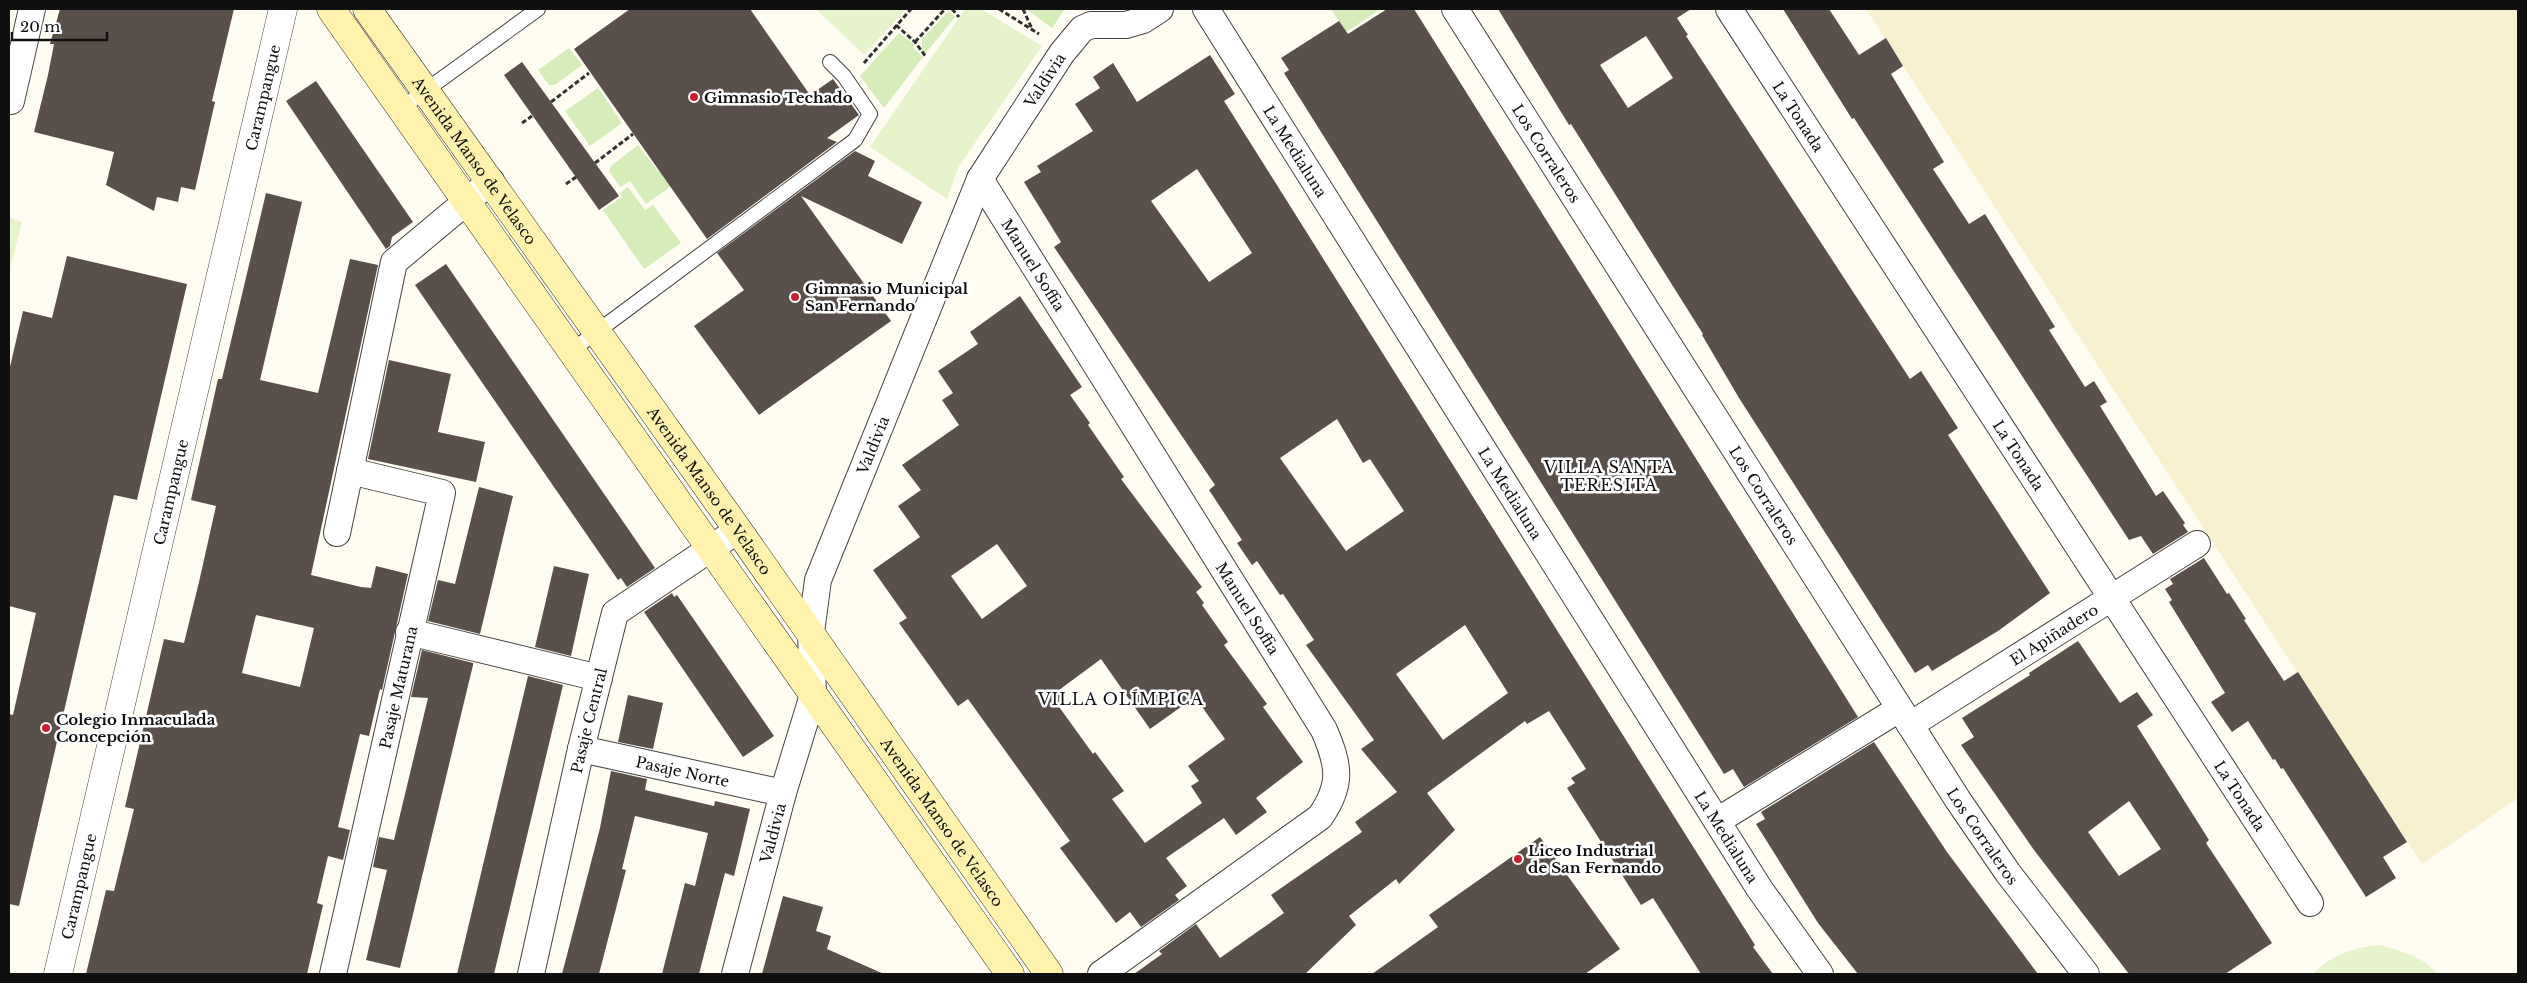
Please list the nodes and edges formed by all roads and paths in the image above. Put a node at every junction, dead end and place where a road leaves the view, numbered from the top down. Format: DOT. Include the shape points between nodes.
graph roads {
  1 [pos="32,9"];
  2 [pos="283,9"];
  3 [pos="331,9"];
  4 [pos="367,9"];
  5 [pos="538,9"];
  6 [pos="911,9"];
  7 [pos="945,9"];
  8 [pos="952,9"];
  9 [pos="1000,9"];
  10 [pos="1023,9"];
  11 [pos="1160,9"];
  12 [pos="1206,9"];
  13 [pos="1455,9"];
  14 [pos="1730,9"];
  15 [pos="959,16"];
  16 [pos="1088,19"];
  17 [pos="896,25"];
  18 [pos="1032,29"];
  19 [pos="1040,34"];
  20 [pos="915,42"];
  21 [pos="926,57"];
  22 [pos="830,62"];
  23 [pos="863,65"];
  24 [pos="589,73"];
  25 [pos="425,89"];
  26 [pos="11,100"];
  27 [pos="551,102"];
  28 [pos="400,109"];
  29 [pos="532,116"];
  30 [pos="522,123"];
  31 [pos="633,134"];
  32 [pos="595,163"];
  33 [pos="576,177"];
  34 [pos="980,179"];
  35 [pos="491,181"];
  36 [pos="566,184"];
  37 [pos="465,202"];
  38 [pos="597,331"];
  39 [pos="571,351"];
  40 [pos="350,471"];
  41 [pos="738,530"];
  42 [pos="338,533"];
  43 [pos="2197,544"];
  44 [pos="709,547"];
  45 [pos="2112,598"];
  46 [pos="409,632"];
  47 [pos="810,632"];
  48 [pos="599,678"];
  49 [pos="813,695"];
  50 [pos="1904,717"];
  51 [pos="581,749"];
  52 [pos="783,793"];
  53 [pos="1718,821"];
  54 [pos="2310,903"];
  55 [pos="58,974"];
  56 [pos="333,974"];
  57 [pos="531,974"];
  58 [pos="735,974"];
  59 [pos="1010,974"];
  60 [pos="1049,974"];
  61 [pos="1101,974"];
  62 [pos="1820,974"];
  63 [pos="2086,974"];
  1 -- 26 [label="street"];
  2 -- 55 [label="street, Carampangue"];
  3 -- 28 [label="main road, Avenida Manso de Velasco"];
  4 -- 25 [label="main road, Avenida Manso de Velasco"];
  5 -- 25 [label="lane"];
  6 -- 17 [label="path"];
  7 -- 20 [label="path"];
  8 -- 15 [label="path"];
  9 -- 18 [label="path"];
  10 -- 18 [label="path"];
  11 -- 16 [label="street, Valdivia" via="1143,20 1126,25 1091,25"];
  12 -- 53 [label="street, La Medialuna"];
  13 -- 50 [label="street, Los Corraleros"];
  14 -- 45 [label="street, La Tonada"];
  16 -- 34 [label="street, Valdivia" via="1062,53"];
  17 -- 20 [label="path"];
  17 -- 23 [label="path"];
  18 -- 19 [label="path"];
  20 -- 21 [label="path"];
  22 -- 38 [label="lane" via="844,76 870,114 855,140"];
  24 -- 27 [label="path"];
  25 -- 28 [label="lane"];
  25 -- 35 [label="main road, Avenida Manso de Velasco"];
  28 -- 37 [label="main road, Avenida Manso de Velasco"];
  29 -- 30 [label="path"];
  31 -- 32 [label="path"];
  33 -- 36 [label="path"];
  34 -- 47 [label="street, Valdivia" via="818,580"];
  34 -- 61 [label="street, Manuel Soffia" via="1324,730 1336,759 1334,788 1320,817"];
  35 -- 37 [label="street"];
  35 -- 38 [label="main road, Avenida Manso de Velasco"];
  37 -- 39 [label="main road, Avenida Manso de Velasco"];
  37 -- 40 [label="street" via="394,262"];
  38 -- 39 [label="lane"];
  38 -- 41 [label="main road, Avenida Manso de Velasco"];
  39 -- 44 [label="main road, Avenida Manso de Velasco"];
  40 -- 42 [label="street"];
  40 -- 46 [label="street, Pasaje Maturana" via="442,493"];
  41 -- 44 [label="street, Pasaje Central"];
  41 -- 47 [label="main road, Avenida Manso de Velasco"];
  43 -- 45 [label="street, El Apiñadero"];
  44 -- 48 [label="street, Pasaje Central" via="615,613"];
  44 -- 49 [label="main road, Avenida Manso de Velasco"];
  45 -- 50 [label="street, El Apiñadero"];
  45 -- 54 [label="street, La Tonada"];
  46 -- 48 [label="street"];
  46 -- 56 [label="street, Pasaje Maturana"];
  47 -- 49 [label="street, Valdivia"];
  47 -- 60 [label="main road, Avenida Manso de Velasco"];
  48 -- 51 [label="street, Pasaje Central"];
  49 -- 52 [label="street, Valdivia"];
  49 -- 59 [label="main road, Avenida Manso de Velasco"];
  50 -- 53 [label="street, El Apiñadero"];
  50 -- 63 [label="street, Los Corraleros" via="2008,873"];
  51 -- 52 [label="street, Pasaje Norte"];
  51 -- 57 [label="street, Pasaje Central"];
  52 -- 58 [label="street, Valdivia"];
  53 -- 62 [label="street, La Medialuna" via="1759,888"];
}
